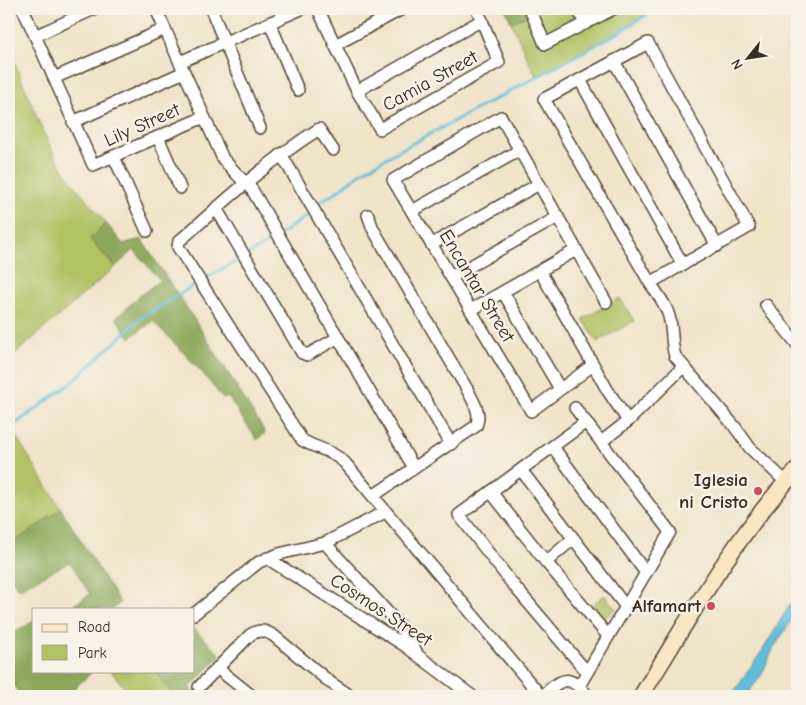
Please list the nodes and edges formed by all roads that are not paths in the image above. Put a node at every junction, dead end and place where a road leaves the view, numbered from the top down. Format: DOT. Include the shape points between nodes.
graph roads {
  1 [pos="23,9"];
  2 [pos="94,9"];
  3 [pos="156,9"];
  4 [pos="211,9"];
  5 [pos="301,9"];
  6 [pos="318,9"];
  7 [pos="402,9"];
  8 [pos="530,9"];
  9 [pos="578,9"];
  10 [pos="613,9"];
  11 [pos="480,14"];
  12 [pos="270,23"];
  13 [pos="585,24"];
  14 [pos="165,28"];
  15 [pos="35,36"];
  16 [pos="225,42"];
  17 [pos="335,45"];
  18 [pos="614,61"];
  19 [pos="182,67"];
  20 [pos="54,78"];
  21 [pos="580,80"];
  22 [pos="298,90"];
  23 [pos="357,90"];
  24 [pos="204,117"];
  25 [pos="73,122"];
  26 [pos="260,128"];
  27 [pos="158,137"];
  28 [pos="333,150"];
  29 [pos="520,150"];
  30 [pos="281,154"];
  31 [pos="114,157"];
  32 [pos="246,182"];
  33 [pos="539,184"];
  34 [pos="180,188"];
  35 [pos="216,208"];
  36 [pos="412,211"];
  37 [pos="368,215"];
  38 [pos="558,217"];
  39 [pos="147,231"];
  40 [pos="432,244"];
  41 [pos="717,246"];
  42 [pos="576,250"];
  43 [pos="683,265"];
  44 [pos="540,271"];
  45 [pos="451,277"];
  46 [pos="650,283"];
  47 [pos="503,292"];
  48 [pos="606,302"];
  49 [pos="766,305"];
  50 [pos="470,310"];
  51 [pos="337,338"];
  52 [pos="797,344"];
  53 [pos="593,365"];
  54 [pos="683,367"];
  55 [pos="560,389"];
  56 [pos="575,408"];
  57 [pos="628,421"];
  58 [pos="586,422"];
  59 [pos="601,442"];
  60 [pos="451,444"];
  61 [pos="553,447"];
  62 [pos="414,468"];
  63 [pos="521,470"];
  64 [pos="797,470"];
  65 [pos="786,482"];
  66 [pos="491,492"];
  67 [pos="373,496"];
  68 [pos="385,512"];
  69 [pos="573,539"];
  70 [pos="325,543"];
  71 [pos="267,558"];
  72 [pos="546,562"];
  73 [pos="646,573"];
  74 [pos="626,607"];
  75 [pos="195,613"];
  76 [pos="608,636"];
  77 [pos="419,655"];
  78 [pos="218,668"];
  79 [pos="587,672"];
  80 [pos="579,686"];
  81 [pos="199,688"];
  82 [pos="252,696"];
  83 [pos="351,696"];
  84 [pos="472,696"];
  85 [pos="542,696"];
  86 [pos="588,696"];
  87 [pos="640,696"];
  1 -- 15 [label="street"];
  2 -- 15 [label="street"];
  3 -- 14 [label="street"];
  4 -- 16 [label="street"];
  5 -- 12 [label="street"];
  6 -- 17 [label="street"];
  7 -- 17 [label="street"];
  8 -- 13 [label="street" via="545,44"];
  9 -- 13 [label="street"];
  10 -- 13 [label="street"];
  11 -- 23 [label="street"];
  11 -- 23 [label="street, Camia Street" via="499,62 380,129"];
  12 -- 16 [label="street"];
  12 -- 22 [label="street"];
  14 -- 19 [label="street"];
  14 -- 20 [label="street"];
  15 -- 20 [label="street"];
  16 -- 19 [label="street"];
  16 -- 26 [label="street"];
  17 -- 23 [label="street"];
  18 -- 21 [label="street"];
  18 -- 41 [label="street"];
  18 -- 41 [label="street" via="648,43 749,228"];
  19 -- 24 [label="street"];
  19 -- 25 [label="street"];
  20 -- 25 [label="street"];
  21 -- 43 [label="street"];
  21 -- 46 [label="street" via="544,99"];
  24 -- 27 [label="street, Lily Street"];
  24 -- 32 [label="street" via="223,159"];
  25 -- 31 [label="street, Lily Street" via="93,165"];
  27 -- 31 [label="street, Lily Street"];
  27 -- 34 [label="street"];
  28 -- 30 [label="street" via="320,129"];
  29 -- 33 [label="street"];
  29 -- 36 [label="street"];
  29 -- 36 [label="street, Encantar Street" via="501,117 393,180"];
  30 -- 32 [label="street"];
  30 -- 60 [label="street"];
  31 -- 39 [label="street"];
  32 -- 35 [label="street"];
  32 -- 51 [label="street"];
  33 -- 38 [label="street"];
  33 -- 40 [label="street"];
  35 -- 51 [label="street" via="302,353 307,355"];
  35 -- 67 [label="street" via="179,241 180,252 302,440 338,456"];
  36 -- 40 [label="street, Encantar Street"];
  37 -- 60 [label="street" via="373,230 447,353 478,412 476,426"];
  38 -- 42 [label="street"];
  38 -- 45 [label="street"];
  40 -- 45 [label="street, Encantar Street"];
  41 -- 43 [label="street"];
  42 -- 44 [label="street"];
  42 -- 48 [label="street"];
  43 -- 46 [label="street"];
  44 -- 47 [label="street"];
  44 -- 53 [label="street"];
  45 -- 50 [label="street, Encantar Street"];
  46 -- 54 [label="street" via="668,313 672,350"];
  47 -- 50 [label="street"];
  47 -- 55 [label="street"];
  49 -- 52 [label="street"];
  50 -- 55 [label="street, Encantar Street" via="530,411"];
  51 -- 62 [label="street"];
  53 -- 55 [label="street"];
  53 -- 57 [label="street"];
  54 -- 57 [label="street"];
  54 -- 65 [label="street" via="750,448"];
  56 -- 58 [label="street"];
  57 -- 59 [label="street"];
  58 -- 59 [label="street"];
  58 -- 61 [label="street"];
  59 -- 73 [label="street" via="670,532"];
  60 -- 62 [label="street"];
  61 -- 63 [label="street"];
  61 -- 73 [label="street"];
  62 -- 67 [label="street"];
  63 -- 66 [label="street"];
  63 -- 69 [label="street"];
  64 -- 65 [label="street"];
  65 -- 87 [label="street" via="737,544"];
  66 -- 72 [label="street"];
  66 -- 79 [label="street" via="460,515 515,587"];
  67 -- 68 [label="street"];
  68 -- 70 [label="street"];
  68 -- 85 [label="street"];
  69 -- 72 [label="street"];
  69 -- 74 [label="street"];
  70 -- 71 [label="street"];
  70 -- 77 [label="street" via="403,630"];
  71 -- 75 [label="street"];
  71 -- 77 [label="street, Cosmos Street"];
  72 -- 76 [label="street"];
  73 -- 74 [label="street"];
  74 -- 76 [label="street"];
  76 -- 79 [label="street"];
  77 -- 84 [label="street, Cosmos Street"];
  78 -- 81 [label="street"];
  78 -- 82 [label="street"];
  78 -- 83 [label="street" via="250,635 261,630 268,632"];
  79 -- 80 [label="street"];
  80 -- 85 [label="street" via="572,681 561,680"];
  80 -- 86 [label="street"];
}
